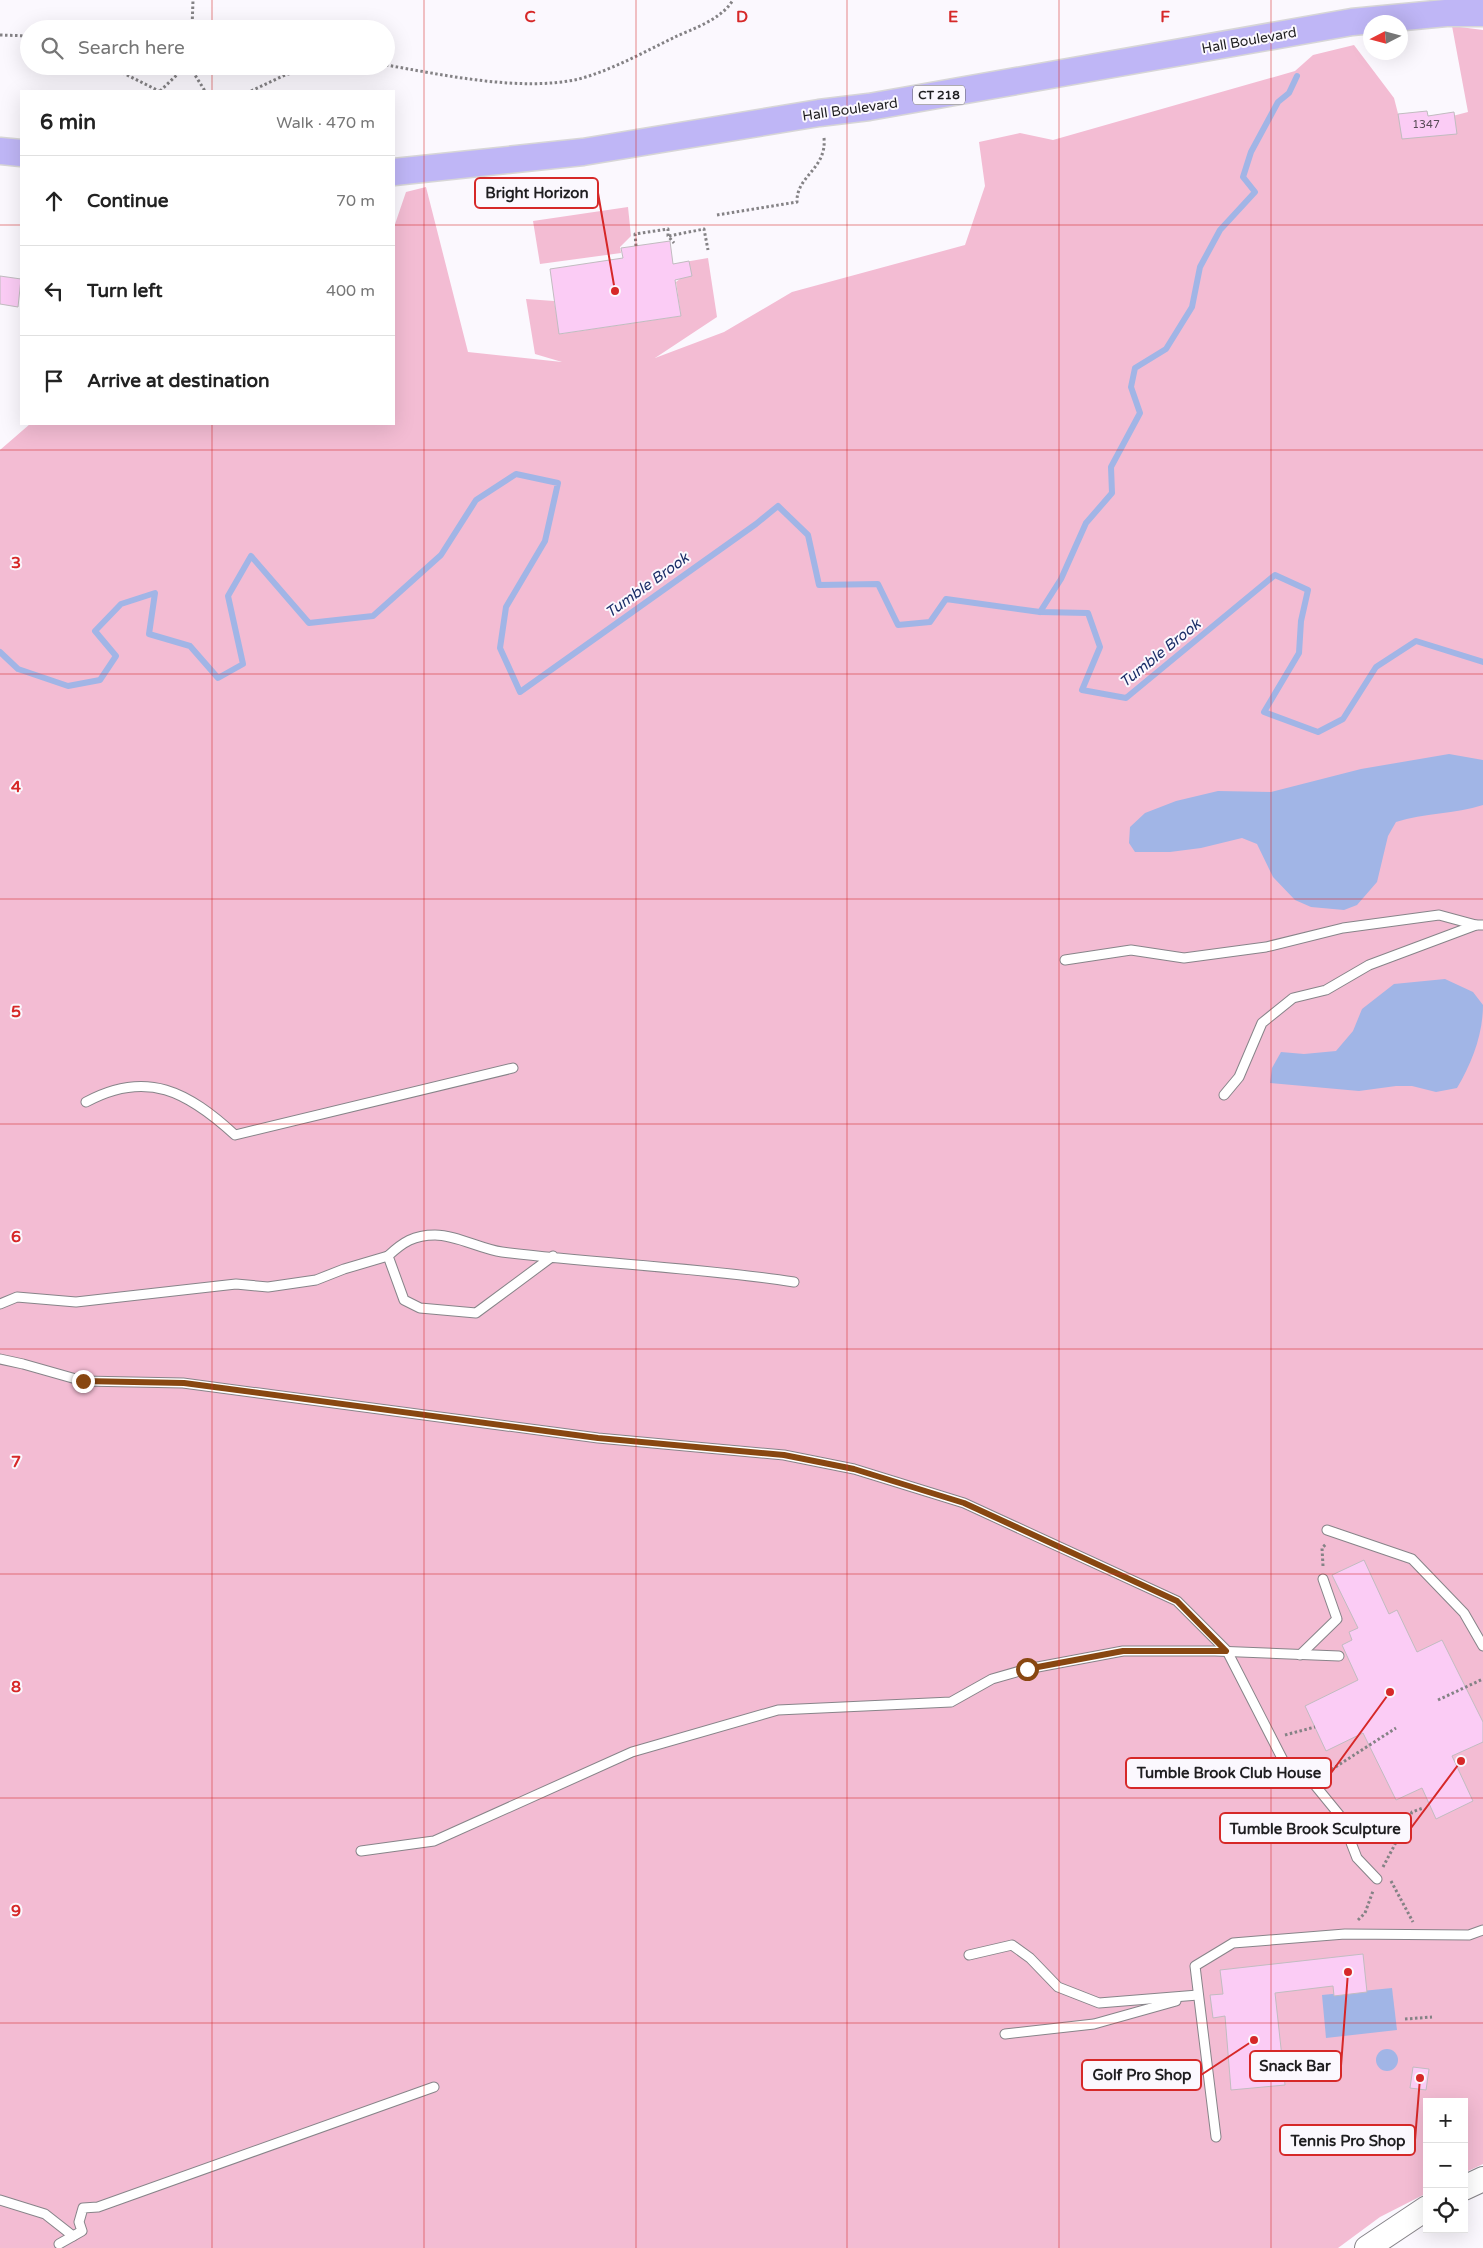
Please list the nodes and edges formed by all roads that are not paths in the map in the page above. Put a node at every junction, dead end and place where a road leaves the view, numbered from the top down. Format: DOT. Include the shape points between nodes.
graph roads {
  1 [pos="1483,13"];
  2 [pos="0,151"];
  3 [pos="20,153"];
  4 [pos="395,172"];
  5 [pos="1480,925"];
  6 [pos="1065,960"];
  7 [pos="514,1068"];
  8 [pos="1224,1095"];
  9 [pos="86,1102"];
  10 [pos="388,1256"];
  11 [pos="553,1256"];
  12 [pos="794,1282"];
  13 [pos="0,1304"];
  14 [pos="0,1360"];
  15 [pos="1327,1530"];
  16 [pos="1323,1579"];
  17 [pos="1483,1646"];
  18 [pos="1226,1651"];
  19 [pos="1300,1654"];
  20 [pos="1339,1656"];
  21 [pos="361,1851"];
  22 [pos="1377,1879"];
  23 [pos="1483,1930"];
  24 [pos="969,1955"];
  25 [pos="1198,1995"];
  26 [pos="1005,2034"];
  27 [pos="434,2087"];
  28 [pos="1216,2137"];
  29 [pos="1483,2179"];
  30 [pos="1468,2186"];
  31 [pos="0,2200"];
  32 [pos="1423,2211"];
  33 [pos="73,2236"];
  34 [pos="59,2244"];
  35 [pos="1367,2248"];
  1 -- 4 [label="main road, Hall Boulevard / CT 218" via="1446,13 1352,22 869,107 583,152"];
  2 -- 3 [label="main road"];
  5 -- 6 [label="lane" via="1439,915 1343,928 1266,947 1184,958 1131,950"];
  5 -- 8 [label="lane" via="1369,965 1326,990 1293,998 1262,1023 1238,1077"];
  7 -- 9 [label="lane" via="235,1135 186,1096 148,1085 108,1090"];
  10 -- 11 [label="lane" via="406,1240 436,1235 500,1251"];
  10 -- 11 [label="lane" via="404,1300 420,1308 476,1314"];
  10 -- 13 [label="lane" via="344,1268 316,1280 268,1287 236,1284 76,1302 17,1297"];
  11 -- 12 [label="lane" via="732,1272"];
  14 -- 18 [label="lane" via="83,1381 184,1383 598,1438 784,1455 854,1469 964,1503 1177,1601"];
  15 -- 17 [label="lane" via="1412,1559 1464,1613"];
  16 -- 19 [label="lane" via="1338,1619"];
  18 -- 19 [label="lane"];
  18 -- 21 [label="lane" via="1123,1651 992,1679 951,1702 778,1710 632,1752 434,1841"];
  18 -- 22 [label="lane" via="1286,1766 1314,1784 1341,1817 1357,1858"];
  19 -- 20 [label="lane"];
  23 -- 25 [label="lane" via="1469,1935 1345,1934 1233,1943 1195,1966"];
  24 -- 25 [label="lane" via="1012,1945 1030,1958 1058,1988 1100,2004"];
  25 -- 26 [label="lane" via="1094,2024"];
  25 -- 28 [label="lane"];
  27 -- 33 [label="lane" via="98,2207 82,2208 79,2222 82,2231"];
  29 -- 30 [label="main road"];
  31 -- 33 [label="lane" via="45,2214"];
  32 -- 35 [label="main road"];
  33 -- 34 [label="lane"];
}
